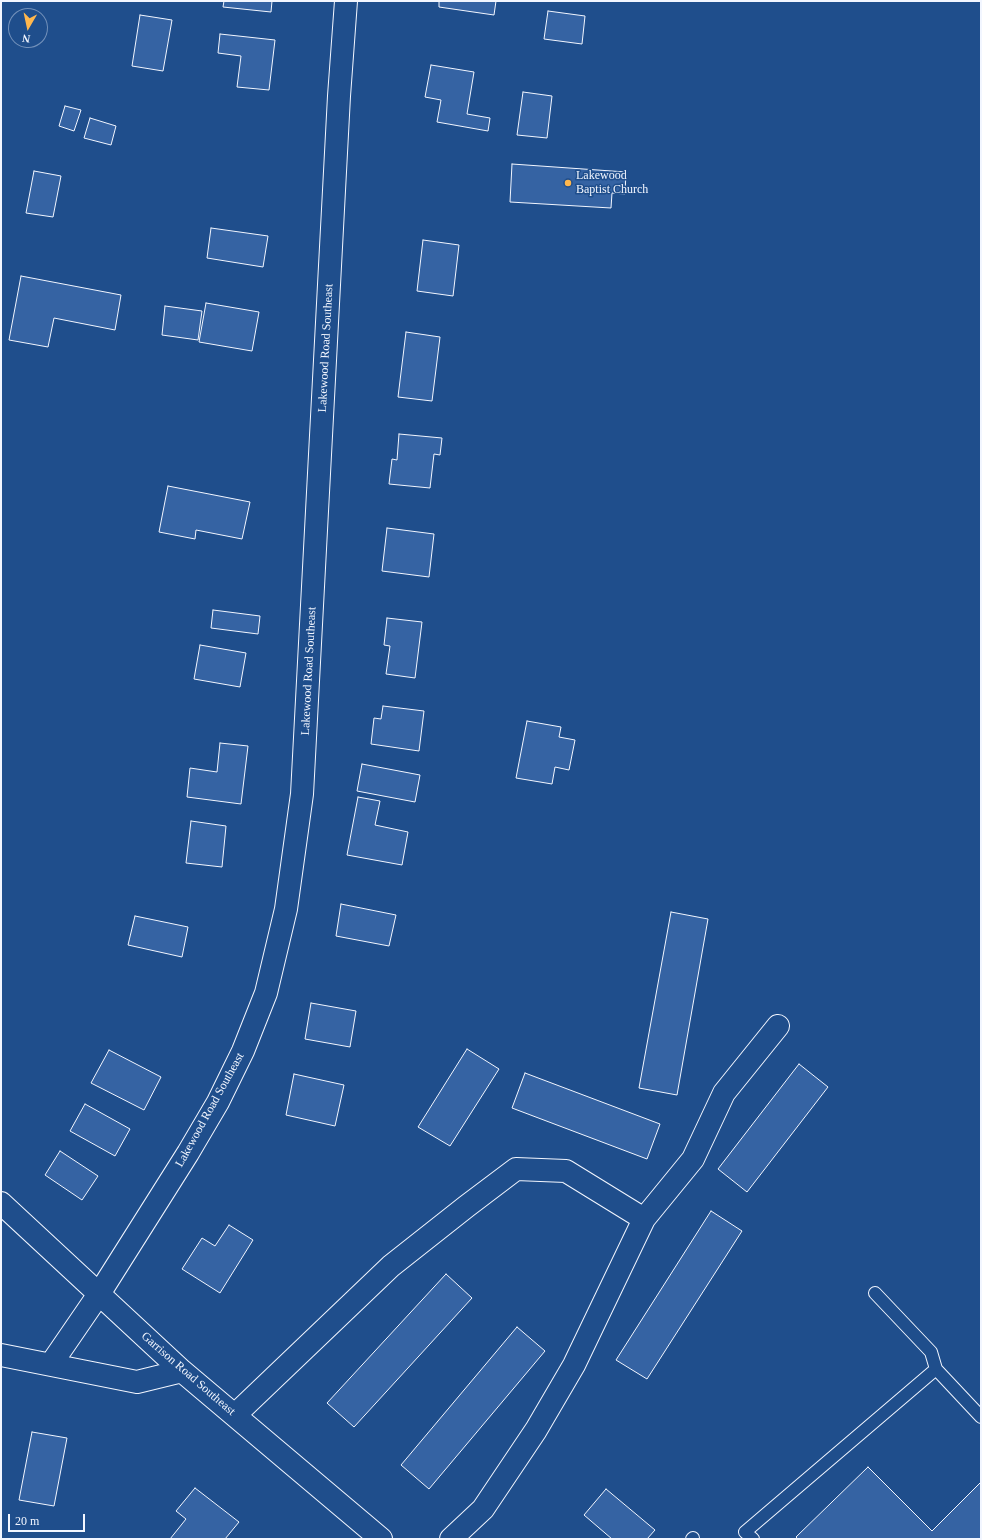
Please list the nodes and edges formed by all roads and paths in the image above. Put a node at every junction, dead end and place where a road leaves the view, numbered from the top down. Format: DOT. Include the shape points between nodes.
graph roads {
  1 [pos="346,1"];
  2 [pos="778,1026"];
  3 [pos="1,1203"];
  4 [pos="644,1219"];
  5 [pos="874,1293"];
  6 [pos="99,1294"];
  7 [pos="1,1355"];
  8 [pos="51,1364"];
  9 [pos="936,1368"];
  10 [pos="182,1371"];
  11 [pos="235,1415"];
  12 [pos="981,1417"];
  13 [pos="381,1539"];
  14 [pos="451,1539"];
  15 [pos="753,1539"];
  1 -- 6 [label="street, Lakewood Road Southeast" via="302,794 286,909 266,993 243,1051 218,1102 188,1153"];
  2 -- 4 [label="street" via="724,1093 693,1159"];
  3 -- 6 [label="street, Garrison Road Southeast"];
  4 -- 11 [label="street" via="566,1171 516,1170 391,1266"];
  4 -- 14 [label="street" via="574,1365 536,1430 483,1509"];
  5 -- 9 [label="lane" via="931,1352"];
  6 -- 8 [label="street, Lakewood Road Southeast"];
  6 -- 10 [label="street, Garrison Road Southeast"];
  7 -- 8 [label="street"];
  8 -- 10 [label="street" via="137,1382"];
  9 -- 12 [label="lane"];
  9 -- 15 [label="lane" via="745,1532"];
  10 -- 11 [label="street, Garrison Road Southeast"];
  11 -- 13 [label="street, Garrison Road Southeast"];
}
